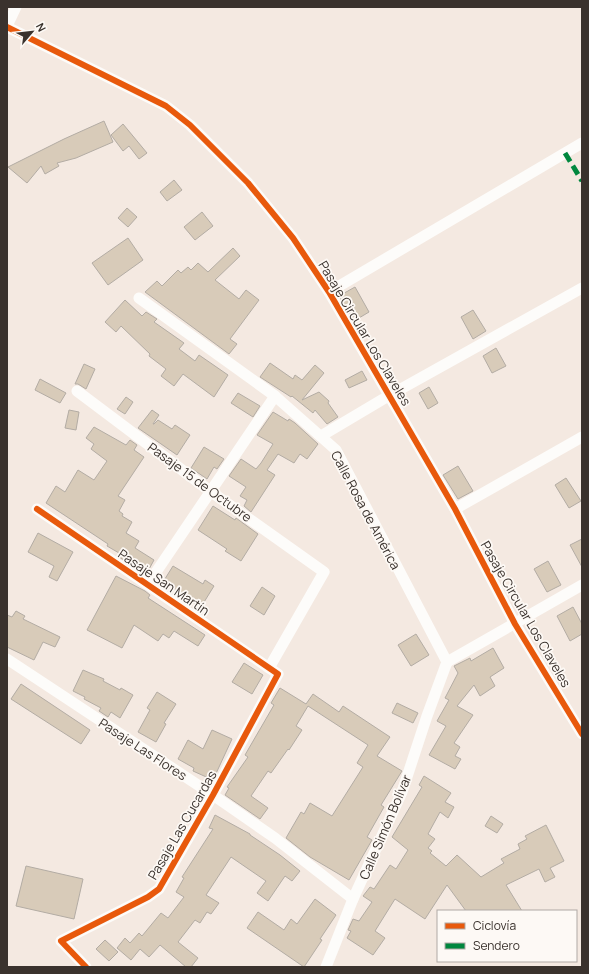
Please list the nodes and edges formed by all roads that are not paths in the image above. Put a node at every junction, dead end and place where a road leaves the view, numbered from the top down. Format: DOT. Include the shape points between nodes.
graph roads {
  1 [pos="16,7"];
  2 [pos="7,26"];
  3 [pos="582,144"];
  4 [pos="582,288"];
  5 [pos="329,292"];
  6 [pos="139,298"];
  7 [pos="77,391"];
  8 [pos="390,395"];
  9 [pos="275,396"];
  10 [pos="321,436"];
  11 [pos="582,437"];
  12 [pos="210,491"];
  13 [pos="37,509"];
  14 [pos="454,509"];
  15 [pos="324,572"];
  16 [pos="148,584"];
  17 [pos="582,585"];
  18 [pos="515,624"];
  19 [pos="7,659"];
  20 [pos="447,662"];
  21 [pos="274,671"];
  22 [pos="582,734"];
  23 [pos="213,795"];
  24 [pos="353,899"];
  25 [pos="86,967"];
  26 [pos="326,967"];
  1 -- 2 [label="street"];
  2 -- 5 [label="street, Pasaje Circular Los Claveles" via="166,106 190,125 248,183 293,238"];
  3 -- 5 [label="street"];
  4 -- 8 [label="street"];
  5 -- 8 [label="street, Pasaje Circular Los Claveles"];
  6 -- 9 [label="street, Calle Rosa de América"];
  7 -- 12 [label="street, Pasaje 15 de Octubre"];
  8 -- 10 [label="street"];
  8 -- 14 [label="street, Pasaje Circular Los Claveles"];
  9 -- 10 [label="street, Calle Rosa de América"];
  9 -- 12 [label="street"];
  10 -- 20 [label="street, Calle Rosa de América" via="336,450"];
  11 -- 14 [label="street"];
  12 -- 15 [label="street, Pasaje 15 de Octubre"];
  12 -- 16 [label="street"];
  13 -- 16 [label="street, Pasaje San Martín"];
  14 -- 18 [label="street, Pasaje Circular Los Claveles"];
  15 -- 21 [label="street, Pasaje Las Cucardas"];
  16 -- 21 [label="street, Pasaje San Martín"];
  17 -- 18 [label="street"];
  18 -- 20 [label="street"];
  18 -- 22 [label="street, Pasaje Circular Los Claveles"];
  19 -- 23 [label="street, Pasaje Las Flores"];
  20 -- 24 [label="street, Calle Simón Bolívar" via="402,792"];
  21 -- 23 [label="street, Pasaje Las Cucardas"];
  23 -- 24 [label="street, Pasaje Las Flores" via="275,838"];
  23 -- 25 [label="street, Pasaje Las Cucardas" via="159,889 148,898 61,941"];
  24 -- 26 [label="street, Calle Simón Bolívar"];
}
